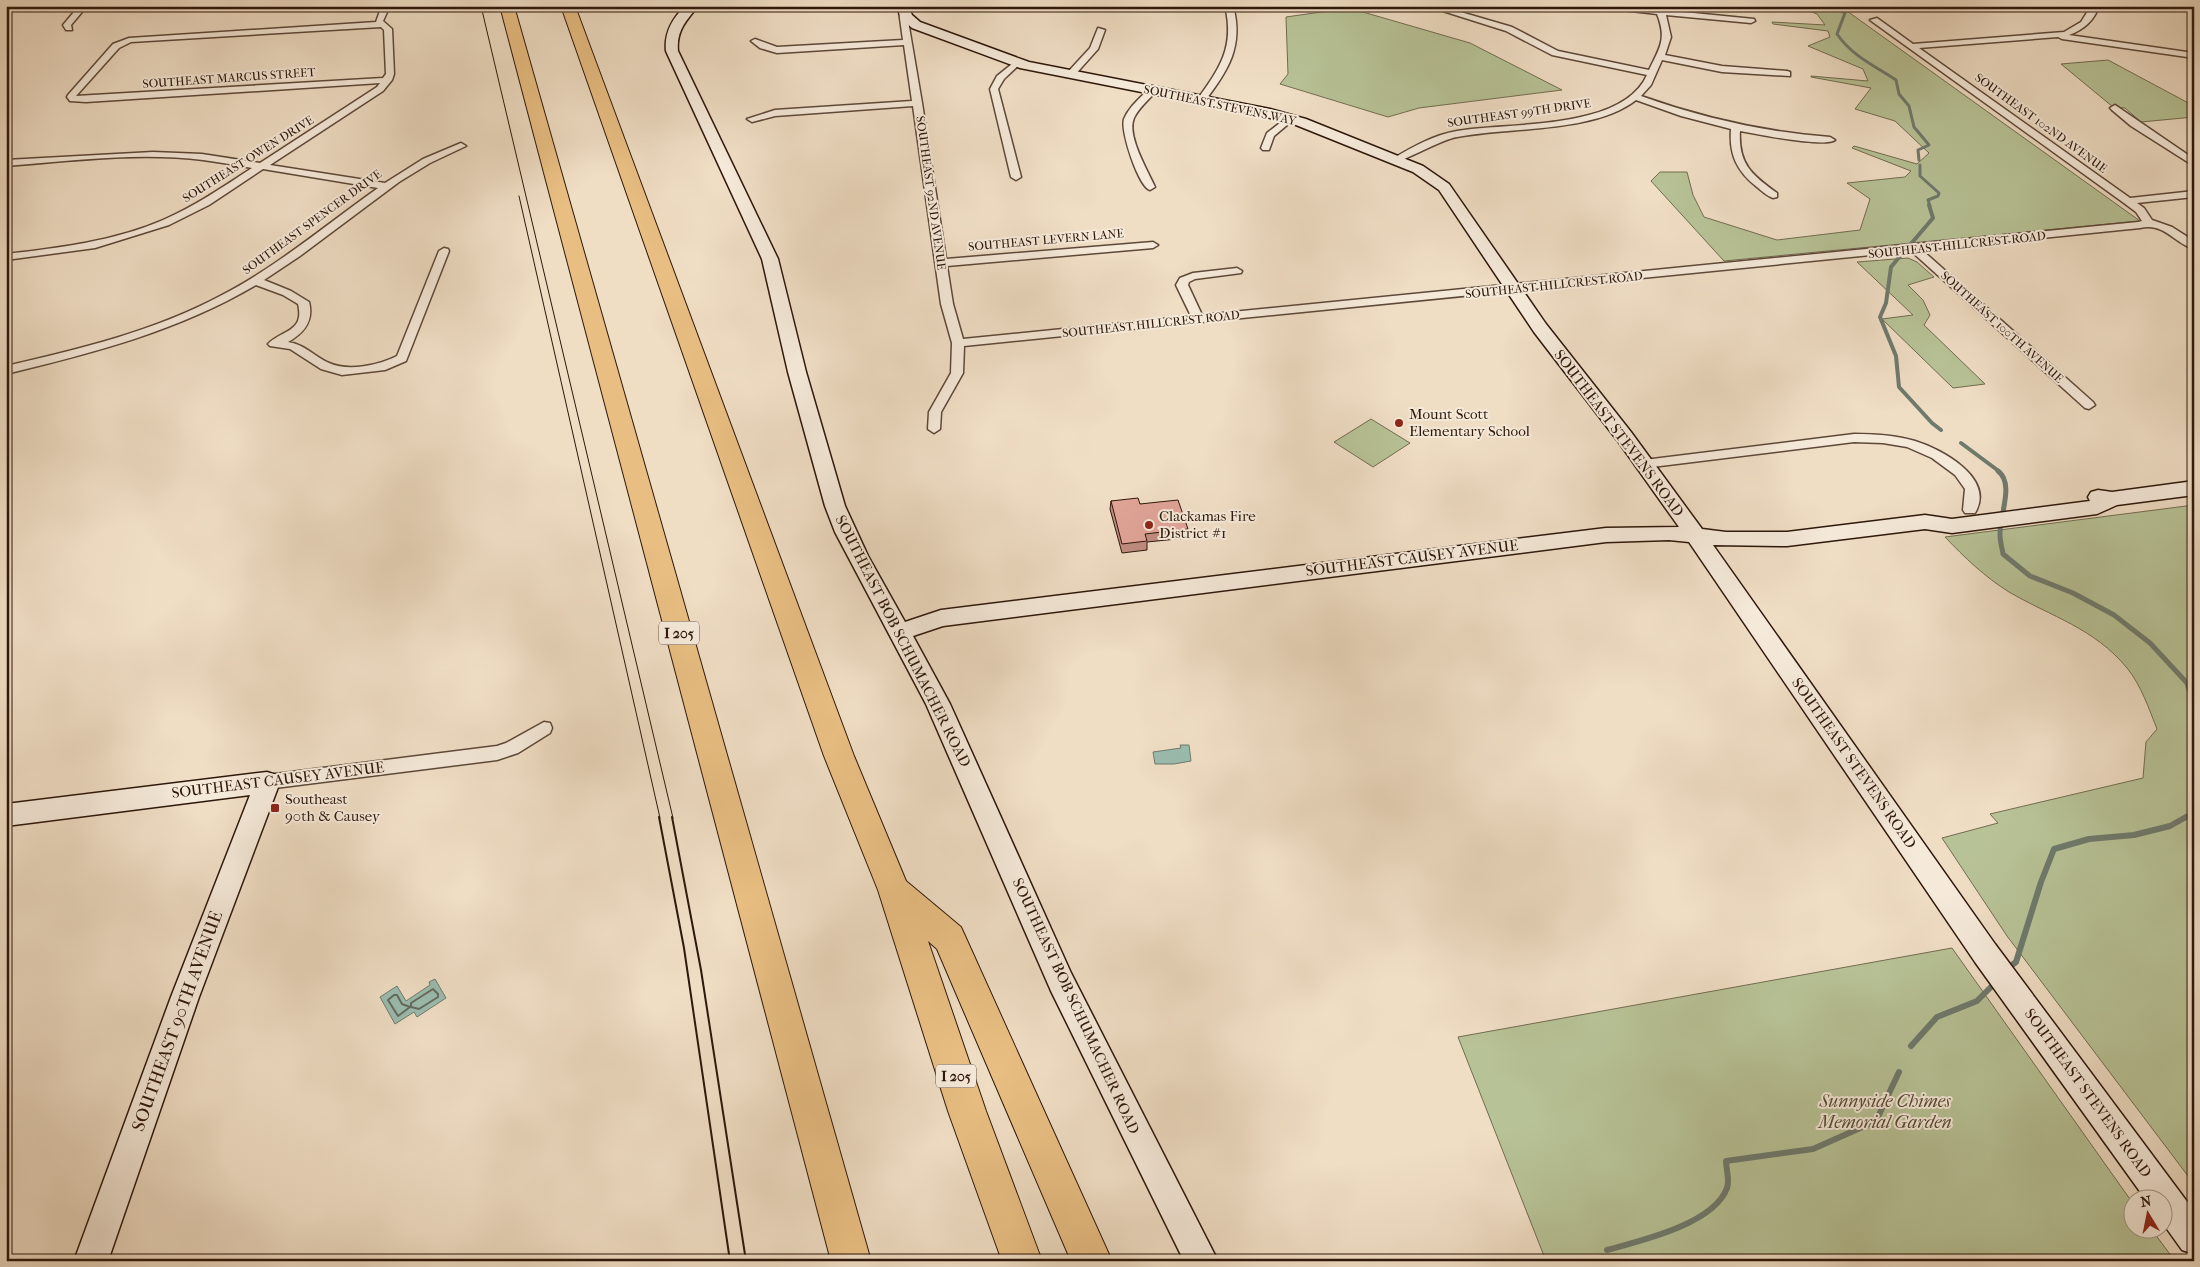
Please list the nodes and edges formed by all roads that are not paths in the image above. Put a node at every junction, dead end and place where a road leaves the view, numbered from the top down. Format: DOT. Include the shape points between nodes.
graph roads {
  1 [pos="83,6"];
  2 [pos="507,6"];
  3 [pos="568,6"];
  4 [pos="692,6"];
  5 [pos="1229,6"];
  6 [pos="1431,6"];
  7 [pos="1605,6"];
  8 [pos="2095,6"];
  9 [pos="902,8"];
  10 [pos="384,10"];
  11 [pos="1660,10"];
  12 [pos="1874,20"];
  13 [pos="1751,21"];
  14 [pos="384,24"];
  15 [pos="69,28"];
  16 [pos="925,29"];
  17 [pos="1101,30"];
  18 [pos="2056,36"];
  19 [pos="755,41"];
  20 [pos="908,42"];
  21 [pos="1913,46"];
  22 [pos="2194,56"];
  23 [pos="1660,57"];
  24 [pos="1017,63"];
  25 [pos="1652,72"];
  26 [pos="1787,74"];
  27 [pos="1070,76"];
  28 [pos="388,80"];
  29 [pos="1152,91"];
  30 [pos="1636,97"];
  31 [pos="1202,100"];
  32 [pos="918,104"];
  33 [pos="2115,108"];
  34 [pos="1290,118"];
  35 [pos="752,119"];
  36 [pos="1736,129"];
  37 [pos="1830,140"];
  38 [pos="461,146"];
  39 [pos="1266,148"];
  40 [pos="1397,160"];
  41 [pos="6,163"];
  42 [pos="2194,163"];
  43 [pos="262,167"];
  44 [pos="1016,177"];
  45 [pos="387,186"];
  46 [pos="1150,186"];
  47 [pos="2194,194"];
  48 [pos="1773,195"];
  49 [pos="2128,201"];
  50 [pos="2148,222"];
  51 [pos="1153,245"];
  52 [pos="2194,246"];
  53 [pos="1916,249"];
  54 [pos="444,251"];
  55 [pos="6,256"];
  56 [pos="941,264"];
  57 [pos="1236,271"];
  58 [pos="255,281"];
  59 [pos="1513,289"];
  60 [pos="1198,320"];
  61 [pos="958,343"];
  62 [pos="6,370"];
  63 [pos="2089,405"];
  64 [pos="934,429"];
  65 [pos="1644,464"];
  66 [pos="2194,488"];
  67 [pos="1978,514"];
  68 [pos="1696,536"];
  69 [pos="901,632"];
  70 [pos="544,728"];
  71 [pos="267,782"];
  72 [pos="6,815"];
  73 [pos="894,890"];
  74 [pos="2194,1238"];
  75 [pos="91,1261"];
  76 [pos="851,1261"];
  77 [pos="1022,1261"];
  78 [pos="1092,1261"];
  79 [pos="1202,1261"];
  1 -- 15 [label="street" via="68,22"];
  2 -- 76 [label="highway, I 205"];
  3 -- 73 [label="highway, I 205" via="839,756"];
  4 -- 69 [label="street, SOUTHEAST BOB SCHUMACHER ROAD" via="673,32 671,45 674,55 770,258 797,372 842,526"];
  5 -- 31 [label="street" via="1234,28 1229,58"];
  6 -- 25 [label="street" via="1509,29 1555,53"];
  7 -- 11 [label="street"];
  8 -- 18 [label="street" via="2081,26"];
  9 -- 16 [label="street, SOUTHEAST STEVENS WAY" via="910,21"];
  9 -- 20 [label="street, SOUTHEAST 92ND AVENUE"];
  10 -- 14 [label="street" via="379,21"];
  11 -- 13 [label="street"];
  11 -- 23 [label="street, SOUTHEAST 99TH DRIVE" via="1668,34"];
  12 -- 21 [label="street, SOUTHEAST 102ND AVENUE"];
  14 -- 28 [label="street" via="388,29"];
  14 -- 28 [label="street, SOUTHEAST MARCUS STREET" via="123,42 72,94 73,99"];
  16 -- 20 [label="street" via="912,34"];
  16 -- 24 [label="street, SOUTHEAST STEVENS WAY"];
  17 -- 27 [label="street" via="1094,49"];
  18 -- 21 [label="street"];
  18 -- 22 [label="street"];
  19 -- 20 [label="street" via="777,50"];
  20 -- 32 [label="street, SOUTHEAST 92ND AVENUE"];
  21 -- 49 [label="street, SOUTHEAST 102ND AVENUE"];
  23 -- 25 [label="street, SOUTHEAST 99TH DRIVE"];
  23 -- 26 [label="street" via="1722,69"];
  24 -- 27 [label="street, SOUTHEAST STEVENS WAY"];
  24 -- 44 [label="street" via="1000,78 994,90"];
  25 -- 30 [label="street, SOUTHEAST 99TH DRIVE"];
  27 -- 29 [label="street, SOUTHEAST STEVENS WAY"];
  28 -- 43 [label="street, SOUTHEAST OWEN DRIVE" via="380,89"];
  29 -- 31 [label="street, SOUTHEAST STEVENS WAY"];
  29 -- 46 [label="street" via="1132,114 1127,126"];
  30 -- 36 [label="street"];
  30 -- 40 [label="street, SOUTHEAST 99TH DRIVE" via="1613,109 1579,119 1454,134"];
  31 -- 34 [label="street, SOUTHEAST STEVENS WAY"];
  32 -- 35 [label="street" via="775,113"];
  32 -- 56 [label="street, SOUTHEAST 92ND AVENUE"];
  33 -- 42 [label="street"];
  34 -- 39 [label="street" via="1270,135"];
  34 -- 40 [label="street, SOUTHEAST STEVENS WAY"];
  36 -- 37 [label="street" via="1779,137"];
  36 -- 48 [label="street" via="1733,146 1740,165"];
  38 -- 45 [label="street, SOUTHEAST SPENCER DRIVE" via="417,165"];
  40 -- 59 [label="street, SOUTHEAST STEVENS WAY" via="1430,176 1448,191"];
  41 -- 43 [label="street" via="152,154 202,157"];
  43 -- 45 [label="street"];
  43 -- 55 [label="street, SOUTHEAST OWEN DRIVE" via="205,203 142,231 67,250"];
  45 -- 58 [label="street, SOUTHEAST SPENCER DRIVE"];
  47 -- 49 [label="street"];
  49 -- 50 [label="street, SOUTHEAST 102ND AVENUE"];
  50 -- 52 [label="street, SOUTHEAST 102ND AVENUE" via="2168,229"];
  50 -- 53 [label="street, SOUTHEAST HILLCREST ROAD" via="2140,226"];
  51 -- 56 [label="street, SOUTHEAST LEVERN LANE"];
  53 -- 59 [label="street, SOUTHEAST HILLCREST ROAD"];
  53 -- 63 [label="street, SOUTHEAST 100TH AVENUE"];
  54 -- 58 [label="street" via="402,358 385,366 342,371 325,366 293,346 274,344 292,336 300,328 306,308 295,297"];
  56 -- 61 [label="street, SOUTHEAST 92ND AVENUE" via="947,304"];
  57 -- 60 [label="street" via="1184,280 1182,285"];
  58 -- 62 [label="street, SOUTHEAST SPENCER DRIVE" via="173,321 65,357"];
  59 -- 60 [label="street, SOUTHEAST HILLCREST ROAD"];
  59 -- 65 [label="street, SOUTHEAST STEVENS ROAD"];
  60 -- 61 [label="street, SOUTHEAST HILLCREST ROAD"];
  61 -- 64 [label="street, SOUTHEAST 92ND AVENUE" via="957,373 935,412"];
  65 -- 67 [label="street" via="1854,438 1900,440 1940,456 1964,476 1973,490"];
  65 -- 68 [label="street, SOUTHEAST STEVENS ROAD"];
  66 -- 67 [label="street, SOUTHEAST CAUSEY AVENUE" via="2112,499 2097,507 2043,507"];
  67 -- 68 [label="street, SOUTHEAST CAUSEY AVENUE" via="1952,526 1926,522 1788,539"];
  68 -- 69 [label="street, SOUTHEAST CAUSEY AVENUE" via="1638,533 1562,540 941,618"];
  68 -- 74 [label="street, SOUTHEAST STEVENS ROAD" via="1985,953"];
  69 -- 79 [label="street, SOUTHEAST BOB SCHUMACHER ROAD" via="975,784 1061,980"];
  70 -- 71 [label="street, SOUTHEAST CAUSEY AVENUE" via="512,748 497,752"];
  71 -- 72 [label="street, SOUTHEAST CAUSEY AVENUE"];
  71 -- 75 [label="street, SOUTHEAST 90TH AVENUE" via="194,970"];
  73 -- 77 [label="highway, I 205" via="967,1111"];
  73 -- 78 [label="highway" via="949,938"];
}
